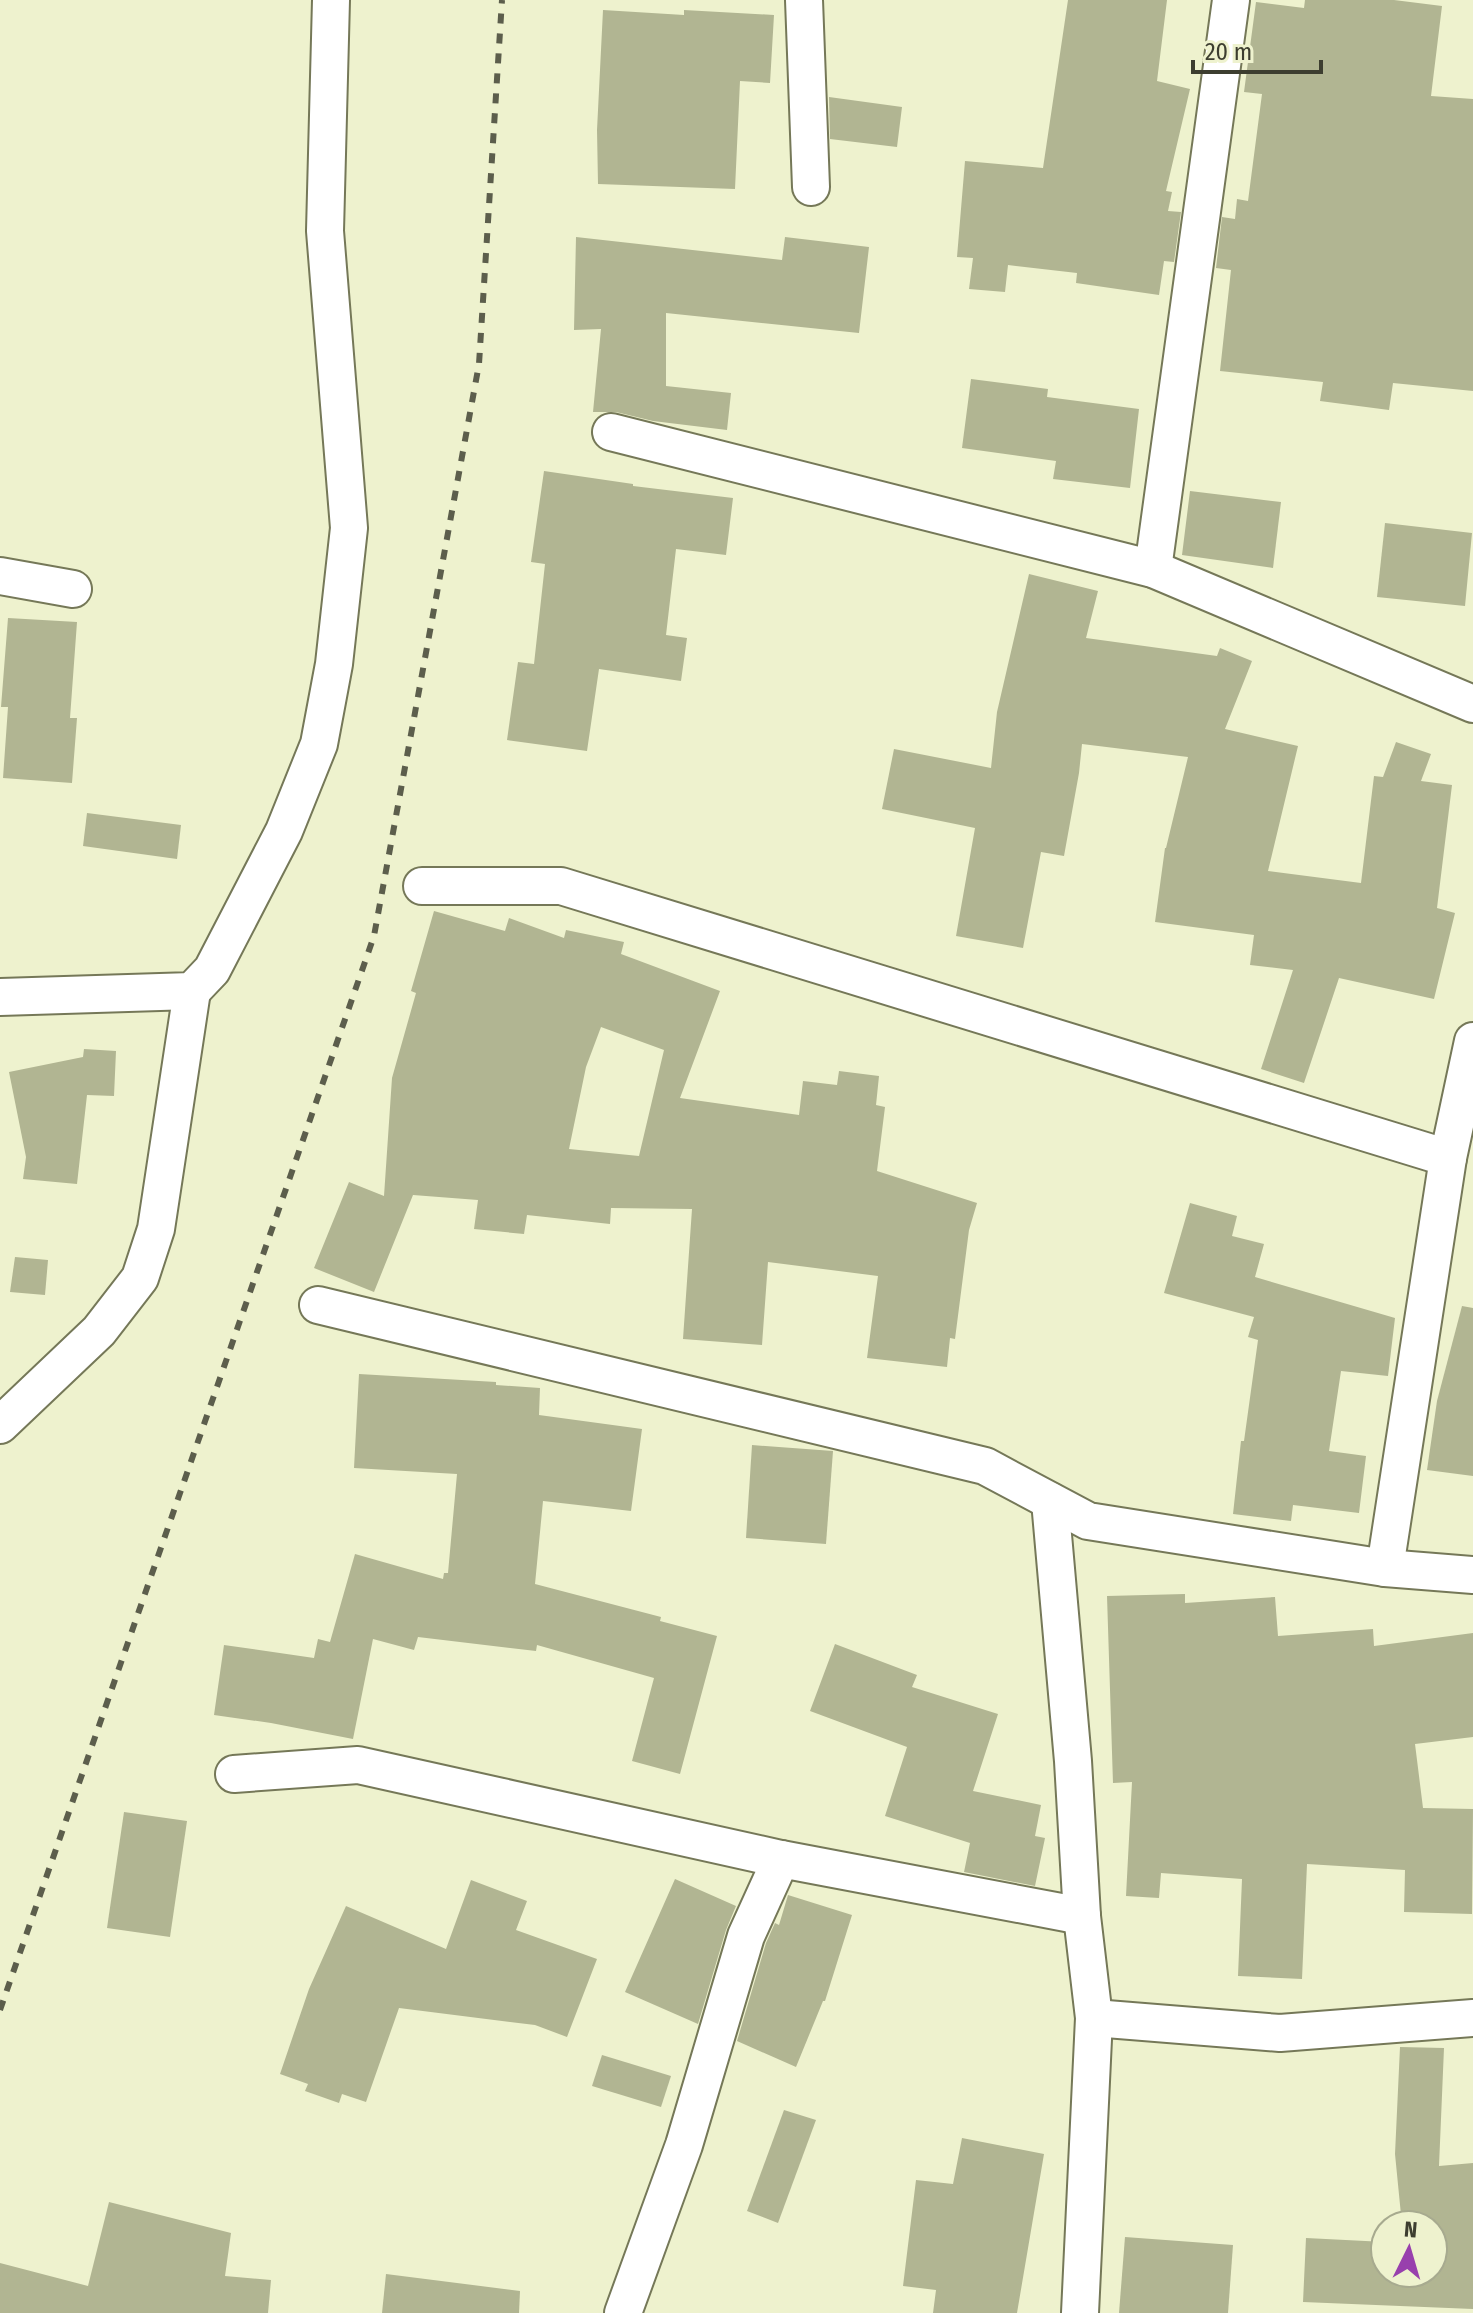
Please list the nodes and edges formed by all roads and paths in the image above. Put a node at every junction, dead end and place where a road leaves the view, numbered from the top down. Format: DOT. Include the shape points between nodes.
graph roads {
  1 [pos="331,0"];
  2 [pos="804,0"];
  3 [pos="1231,0"];
  4 [pos="811,187"];
  5 [pos="611,432"];
  6 [pos="1153,569"];
  7 [pos="0,576"];
  8 [pos="73,589"];
  9 [pos="1473,704"];
  10 [pos="422,886"];
  11 [pos="192,991"];
  12 [pos="0,997"];
  13 [pos="1473,1041"];
  14 [pos="1448,1158"];
  15 [pos="318,1305"];
  16 [pos="0,1425"];
  17 [pos="1050,1501"];
  18 [pos="1088,1521"];
  19 [pos="1054,1555"];
  20 [pos="1385,1568"];
  21 [pos="1473,1575"];
  22 [pos="234,1774"];
  23 [pos="781,1859"];
  24 [pos="1082,1916"];
  25 [pos="1094,2018"];
  26 [pos="1473,2018"];
  27 [pos="623,2313"];
  28 [pos="1080,2313"];
  1 -- 11 [label="street" via="325,231 349,528 334,664 319,744 284,831 212,970"];
  2 -- 4 [label="street"];
  3 -- 6 [label="street"];
  5 -- 6 [label="street"];
  6 -- 9 [label="street"];
  7 -- 8 [label="street"];
  10 -- 14 [label="street" via="561,886"];
  11 -- 12 [label="street"];
  11 -- 16 [label="street" via="156,1229 140,1278 99,1331"];
  13 -- 14 [label="street"];
  14 -- 20 [label="street"];
  15 -- 17 [label="street" via="985,1466"];
  17 -- 18 [label="street"];
  17 -- 19 [label="street"];
  18 -- 19 [label="street"];
  18 -- 20 [label="street"];
  19 -- 24 [label="street"];
  20 -- 21 [label="street"];
  22 -- 23 [label="street" via="358,1765"];
  23 -- 24 [label="street"];
  23 -- 27 [label="street" via="746,1936 684,2145"];
  24 -- 25 [label="street"];
  25 -- 26 [label="street" via="1280,2033"];
  25 -- 28 [label="street"];
}
